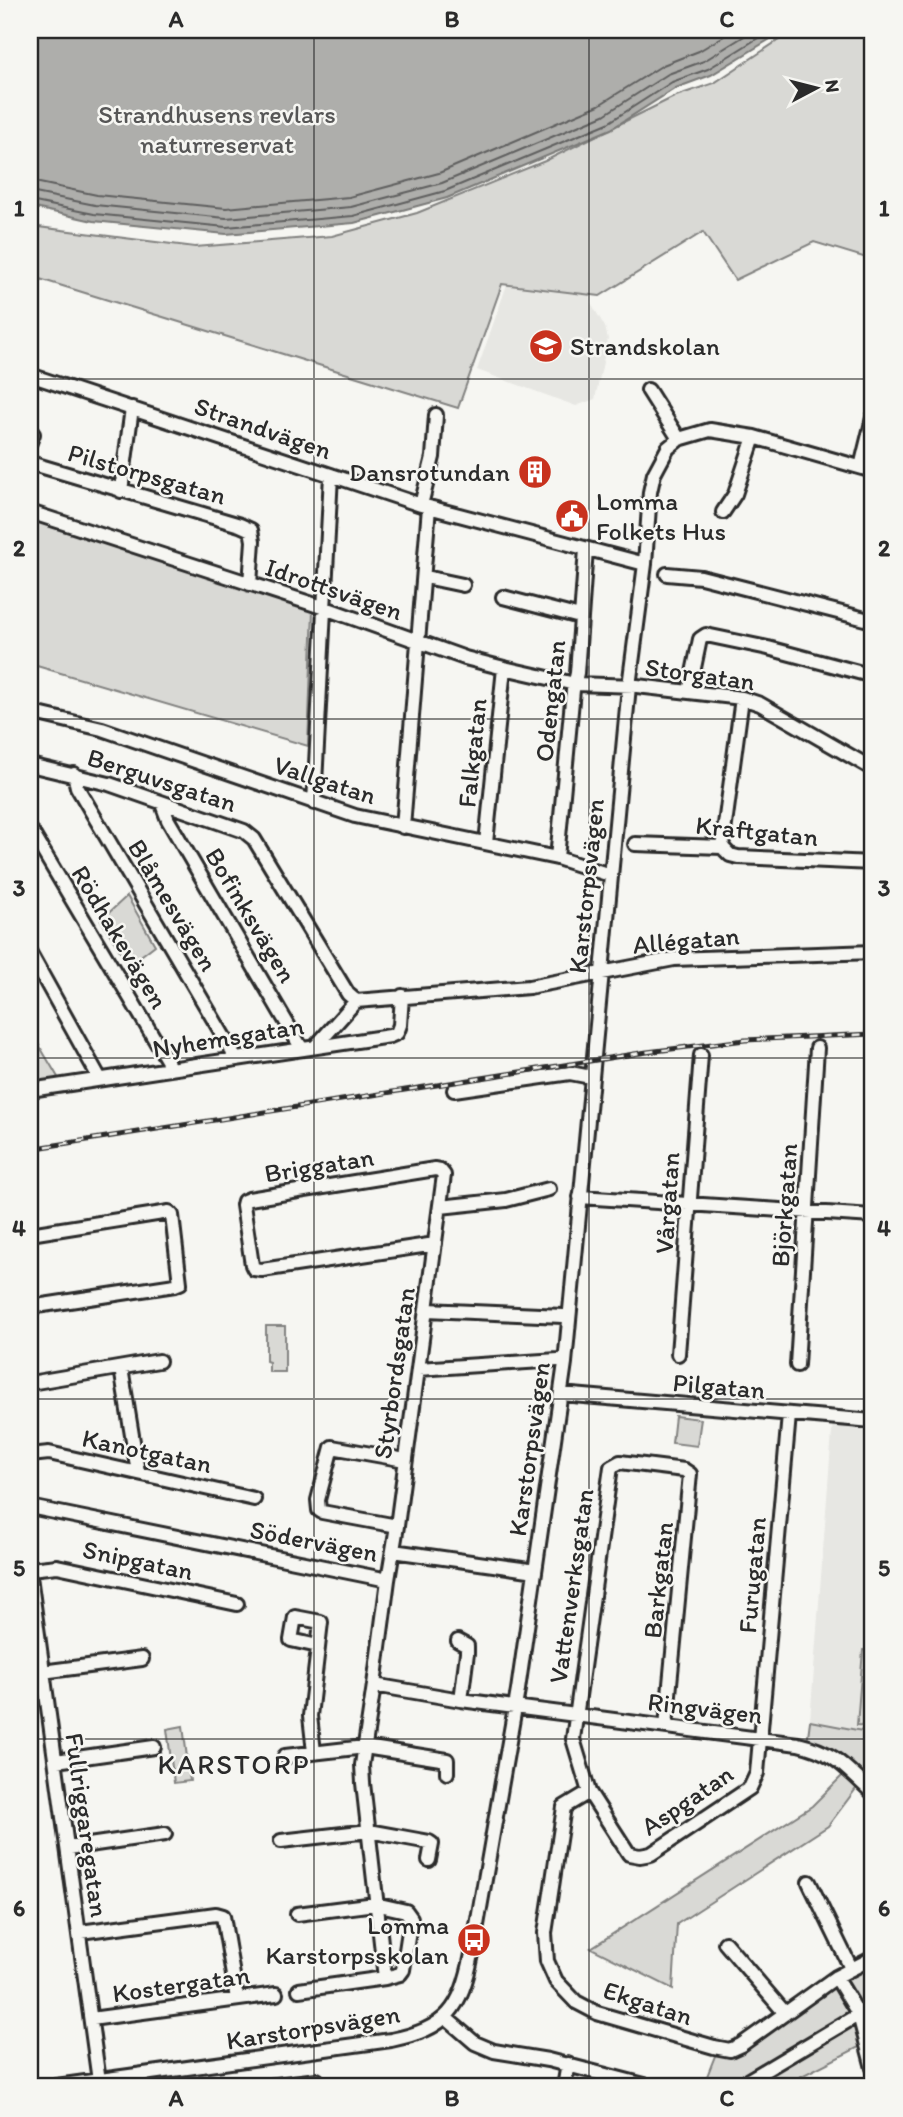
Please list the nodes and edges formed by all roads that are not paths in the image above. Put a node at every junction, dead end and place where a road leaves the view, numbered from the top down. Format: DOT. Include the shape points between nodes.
graph roads {
  1 [pos="30,375"];
  2 [pos="648,390"];
  3 [pos="132,408"];
  4 [pos="436,415"];
  5 [pos="873,418"];
  6 [pos="754,437"];
  7 [pos="679,439"];
  8 [pos="30,463"];
  9 [pos="867,469"];
  10 [pos="331,475"];
  11 [pos="121,491"];
  12 [pos="425,506"];
  13 [pos="30,512"];
  14 [pos="723,512"];
  15 [pos="586,548"];
  16 [pos="645,564"];
  17 [pos="667,573"];
  18 [pos="425,577"];
  19 [pos="250,584"];
  20 [pos="463,585"];
  21 [pos="503,597"];
  22 [pos="326,608"];
  23 [pos="580,617"];
  24 [pos="873,621"];
  25 [pos="420,642"];
  26 [pos="504,668"];
  27 [pos="873,676"];
  28 [pos="575,684"];
  29 [pos="629,686"];
  30 [pos="689,692"];
  31 [pos="742,698"];
  32 [pos="30,712"];
  33 [pos="30,765"];
  34 [pos="873,769"];
  35 [pos="74,774"];
  36 [pos="314,803"];
  37 [pos="162,804"];
  38 [pos="403,827"];
  39 [pos="30,829"];
  40 [pos="486,843"];
  41 [pos="635,844"];
  42 [pos="722,847"];
  43 [pos="557,858"];
  44 [pos="873,863"];
  45 [pos="610,875"];
  46 [pos="873,952"];
  47 [pos="30,953"];
  48 [pos="601,973"];
  49 [pos="402,996"];
  50 [pos="356,1001"];
  51 [pos="309,1048"];
  52 [pos="817,1048"];
  53 [pos="701,1055"];
  54 [pos="235,1059"];
  55 [pos="169,1069"];
  56 [pos="591,1077"];
  57 [pos="100,1079"];
  58 [pos="30,1090"];
  59 [pos="454,1090"];
  60 [pos="443,1172"];
  61 [pos="550,1189"];
  62 [pos="580,1197"];
  63 [pos="690,1204"];
  64 [pos="440,1207"];
  65 [pos="807,1212"];
  66 [pos="873,1216"];
  67 [pos="30,1234"];
  68 [pos="435,1244"];
  69 [pos="30,1307"];
  70 [pos="427,1310"];
  71 [pos="563,1316"];
  72 [pos="678,1354"];
  73 [pos="558,1360"];
  74 [pos="159,1362"];
  75 [pos="797,1365"];
  76 [pos="121,1368"];
  77 [pos="418,1369"];
  78 [pos="30,1383"];
  79 [pos="561,1394"];
  80 [pos="789,1415"];
  81 [pos="873,1421"];
  82 [pos="30,1455"];
  83 [pos="405,1460"];
  84 [pos="656,1467"];
  85 [pos="138,1472"];
  86 [pos="254,1499"];
  87 [pos="30,1507"];
  88 [pos="397,1526"];
  89 [pos="393,1551"];
  90 [pos="30,1569"];
  91 [pos="529,1570"];
  92 [pos="30,1576"];
  93 [pos="388,1580"];
  94 [pos="237,1604"];
  95 [pos="458,1641"];
  96 [pos="318,1646"];
  97 [pos="142,1659"];
  98 [pos="42,1672"];
  99 [pos="374,1685"];
  100 [pos="461,1700"];
  101 [pos="514,1707"];
  102 [pos="576,1715"];
  103 [pos="666,1727"];
  104 [pos="760,1738"];
  105 [pos="155,1746"];
  106 [pos="365,1747"];
  107 [pos="314,1752"];
  108 [pos="285,1756"];
  109 [pos="56,1761"];
  110 [pos="447,1773"];
  111 [pos="589,1792"];
  112 [pos="873,1793"];
  113 [pos="369,1831"];
  114 [pos="165,1834"];
  115 [pos="281,1841"];
  116 [pos="68,1848"];
  117 [pos="429,1860"];
  118 [pos="809,1882"];
  119 [pos="375,1904"];
  120 [pos="297,1914"];
  121 [pos="80,1932"];
  122 [pos="725,1943"];
  123 [pos="873,1958"];
  124 [pos="851,1968"];
  125 [pos="836,1977"];
  126 [pos="384,1978"];
  127 [pos="299,1990"];
  128 [pos="276,1994"];
  129 [pos="237,1998"];
  130 [pos="873,2007"];
  131 [pos="785,2013"];
  132 [pos="859,2015"];
  133 [pos="446,2018"];
  134 [pos="91,2019"];
  135 [pos="568,2064"];
  136 [pos="873,2068"];
  137 [pos="317,2080"];
  138 [pos="99,2081"];
  139 [pos="150,2081"];
  140 [pos="49,2087"];
  141 [pos="261,2087"];
  142 [pos="564,2087"];
  143 [pos="652,2087"];
  144 [pos="737,2087"];
  1 -- 3 [label="street, Strandvägen"];
  2 -- 7 [label="street"];
  3 -- 10 [label="street, Strandvägen"];
  3 -- 11 [label="street"];
  4 -- 12 [label="street"];
  5 -- 9 [label="street"];
  6 -- 7 [label="street" via="710,430"];
  6 -- 9 [label="street"];
  6 -- 14 [label="street" via="735,494"];
  7 -- 16 [label="street, Karstorpsvägen" via="653,474"];
  8 -- 11 [label="street, Pilstorpsgatan"];
  10 -- 12 [label="street, Strandvägen"];
  10 -- 22 [label="street"];
  11 -- 19 [label="street, Pilstorpsgatan" via="251,530"];
  12 -- 15 [label="street, Strandvägen"];
  12 -- 18 [label="street"];
  13 -- 19 [label="street, Idrottsvägen"];
  15 -- 16 [label="street, Strandvägen"];
  15 -- 23 [label="street, Odengatan"];
  16 -- 29 [label="street, Karstorpsvägen"];
  17 -- 24 [label="street" via="701,577"];
  18 -- 20 [label="street"];
  18 -- 25 [label="street"];
  19 -- 22 [label="street, Idrottsvägen"];
  21 -- 23 [label="street"];
  22 -- 25 [label="street, Idrottsvägen"];
  22 -- 36 [label="street"];
  23 -- 28 [label="street, Odengatan"];
  25 -- 26 [label="street, Idrottsvägen"];
  25 -- 38 [label="street"];
  26 -- 28 [label="street, Idrottsvägen"];
  26 -- 40 [label="street, Falkgatan"];
  27 -- 30 [label="street" via="706,635 700,639"];
  28 -- 29 [label="street, Idrottsvägen"];
  28 -- 43 [label="street, Odengatan"];
  29 -- 30 [label="street, Storgatan"];
  29 -- 45 [label="street, Karstorpsvägen"];
  30 -- 31 [label="street, Storgatan"];
  31 -- 34 [label="street, Storgatan"];
  31 -- 42 [label="street"];
  32 -- 36 [label="street, Vallgatan" via="102,729"];
  33 -- 35 [label="street, Berguvsgatan"];
  35 -- 37 [label="street, Berguvsgatan"];
  35 -- 54 [label="street, Blåmesvägen" via="77,787"];
  36 -- 38 [label="street, Vallgatan"];
  37 -- 50 [label="street, Berguvsgatan" via="244,831 254,839"];
  37 -- 51 [label="street, Bofinksvägen"];
  38 -- 40 [label="street, Vallgatan"];
  39 -- 55 [label="street, Rödhakevägen"];
  40 -- 43 [label="street, Vallgatan"];
  41 -- 42 [label="street, Kraftgatan"];
  42 -- 44 [label="street, Kraftgatan" via="738,857"];
  43 -- 45 [label="street, Vallgatan"];
  45 -- 48 [label="street, Karstorpsvägen"];
  46 -- 48 [label="street, Allégatan" via="674,958"];
  47 -- 57 [label="street"];
  48 -- 49 [label="street, Allégatan" via="470,993"];
  48 -- 56 [label="street, Karstorpsvägen"];
  49 -- 50 [label="street, Allégatan"];
  49 -- 51 [label="street, Nyhemsgatan" via="397,1033"];
  50 -- 51 [label="street"];
  51 -- 54 [label="street, Nyhemsgatan"];
  52 -- 65 [label="street, Björkgatan"];
  53 -- 63 [label="street, Vårgatan"];
  54 -- 55 [label="street, Nyhemsgatan"];
  55 -- 57 [label="street, Nyhemsgatan"];
  56 -- 59 [label="street" via="570,1073"];
  56 -- 62 [label="street, Karstorpsvägen"];
  57 -- 58 [label="street, Nyhemsgatan"];
  60 -- 64 [label="street, Styrbordsgatan"];
  60 -- 68 [label="street, Briggatan" via="435,1169 249,1199 243,1205 254,1269"];
  61 -- 64 [label="street" via="506,1200"];
  62 -- 63 [label="street"];
  62 -- 79 [label="street, Karstorpsvägen"];
  63 -- 65 [label="street"];
  63 -- 72 [label="street, Vårgatan"];
  64 -- 68 [label="street, Styrbordsgatan"];
  65 -- 66 [label="street"];
  65 -- 75 [label="street, Björkgatan"];
  67 -- 69 [label="street" via="169,1212 180,1283"];
  68 -- 70 [label="street, Styrbordsgatan"];
  70 -- 71 [label="street"];
  70 -- 77 [label="street, Styrbordsgatan"];
  73 -- 77 [label="street"];
  74 -- 76 [label="street"];
  76 -- 78 [label="street"];
  76 -- 85 [label="street"];
  77 -- 83 [label="street, Styrbordsgatan"];
  79 -- 80 [label="street, Pilgatan"];
  79 -- 101 [label="street, Karstorpsvägen"];
  80 -- 81 [label="street, Pilgatan"];
  80 -- 104 [label="street, Furugatan"];
  82 -- 85 [label="street, Kanotgatan" via="49,1453"];
  83 -- 88 [label="street, Styrbordsgatan"];
  83 -- 88 [label="street" via="332,1447 318,1505 322,1512"];
  84 -- 102 [label="street, Vattenverksgatan" via="620,1462 611,1467"];
  84 -- 103 [label="street, Barkgatan" via="684,1470 691,1481"];
  85 -- 86 [label="street, Kanotgatan"];
  87 -- 93 [label="street, Södervägen"];
  88 -- 89 [label="street, Styrbordsgatan"];
  89 -- 91 [label="street"];
  89 -- 93 [label="street, Styrbordsgatan"];
  90 -- 94 [label="street, Snipgatan" via="57,1566"];
  92 -- 98 [label="street, Fullriggaregatan"];
  93 -- 99 [label="street, Södervägen"];
  95 -- 100 [label="street" via="467,1646"];
  96 -- 107 [label="street" via="310,1716"];
  97 -- 98 [label="street"];
  98 -- 109 [label="street, Fullriggaregatan"];
  99 -- 100 [label="street"];
  99 -- 106 [label="street, Södervägen"];
  100 -- 101 [label="street"];
  101 -- 102 [label="street, Ringvägen"];
  101 -- 133 [label="street, Karstorpsvägen" via="468,1976 457,2005"];
  102 -- 103 [label="street, Ringvägen"];
  102 -- 111 [label="street, Aspgatan" via="573,1739"];
  103 -- 104 [label="street, Ringvägen"];
  104 -- 111 [label="street, Aspgatan" via="757,1773 750,1788 651,1853 629,1854"];
  104 -- 112 [label="street, Ringvägen" via="827,1753"];
  105 -- 109 [label="street"];
  106 -- 107 [label="street"];
  106 -- 110 [label="street" via="447,1760"];
  106 -- 113 [label="street, Södervägen" via="363,1783"];
  107 -- 108 [label="street"];
  109 -- 116 [label="street, Fullriggaregatan"];
  111 -- 131 [label="street, Ekgatan" via="564,1807 545,1948 556,1981 576,2002 597,2013 730,2050"];
  113 -- 115 [label="street"];
  113 -- 117 [label="street" via="429,1842"];
  113 -- 119 [label="street, Södervägen"];
  114 -- 116 [label="street"];
  116 -- 121 [label="street, Fullriggaregatan"];
  118 -- 124 [label="street"];
  119 -- 120 [label="street"];
  119 -- 126 [label="street, Södervägen"];
  119 -- 126 [label="street" via="406,1911 411,1918 403,1970"];
  121 -- 129 [label="street" via="223,1916"];
  121 -- 134 [label="street, Fullriggaregatan"];
  122 -- 131 [label="street"];
  123 -- 124 [label="street, Ekgatan"];
  124 -- 125 [label="street, Ekgatan"];
  125 -- 131 [label="street, Ekgatan"];
  125 -- 132 [label="street"];
  126 -- 127 [label="street"];
  128 -- 129 [label="street, Kostergatan"];
  129 -- 134 [label="street, Kostergatan"];
  130 -- 132 [label="street"];
  132 -- 136 [label="street"];
  132 -- 144 [label="street"];
  133 -- 135 [label="street" via="475,2043 494,2051"];
  133 -- 139 [label="street, Karstorpsvägen" via="421,2033 391,2040"];
  134 -- 138 [label="street, Fullriggaregatan"];
  135 -- 142 [label="street"];
  135 -- 143 [label="street"];
  137 -- 141 [label="street"];
  138 -- 139 [label="street, Karstorpsvägen"];
  138 -- 140 [label="street, Karstorpsvägen"];
}
